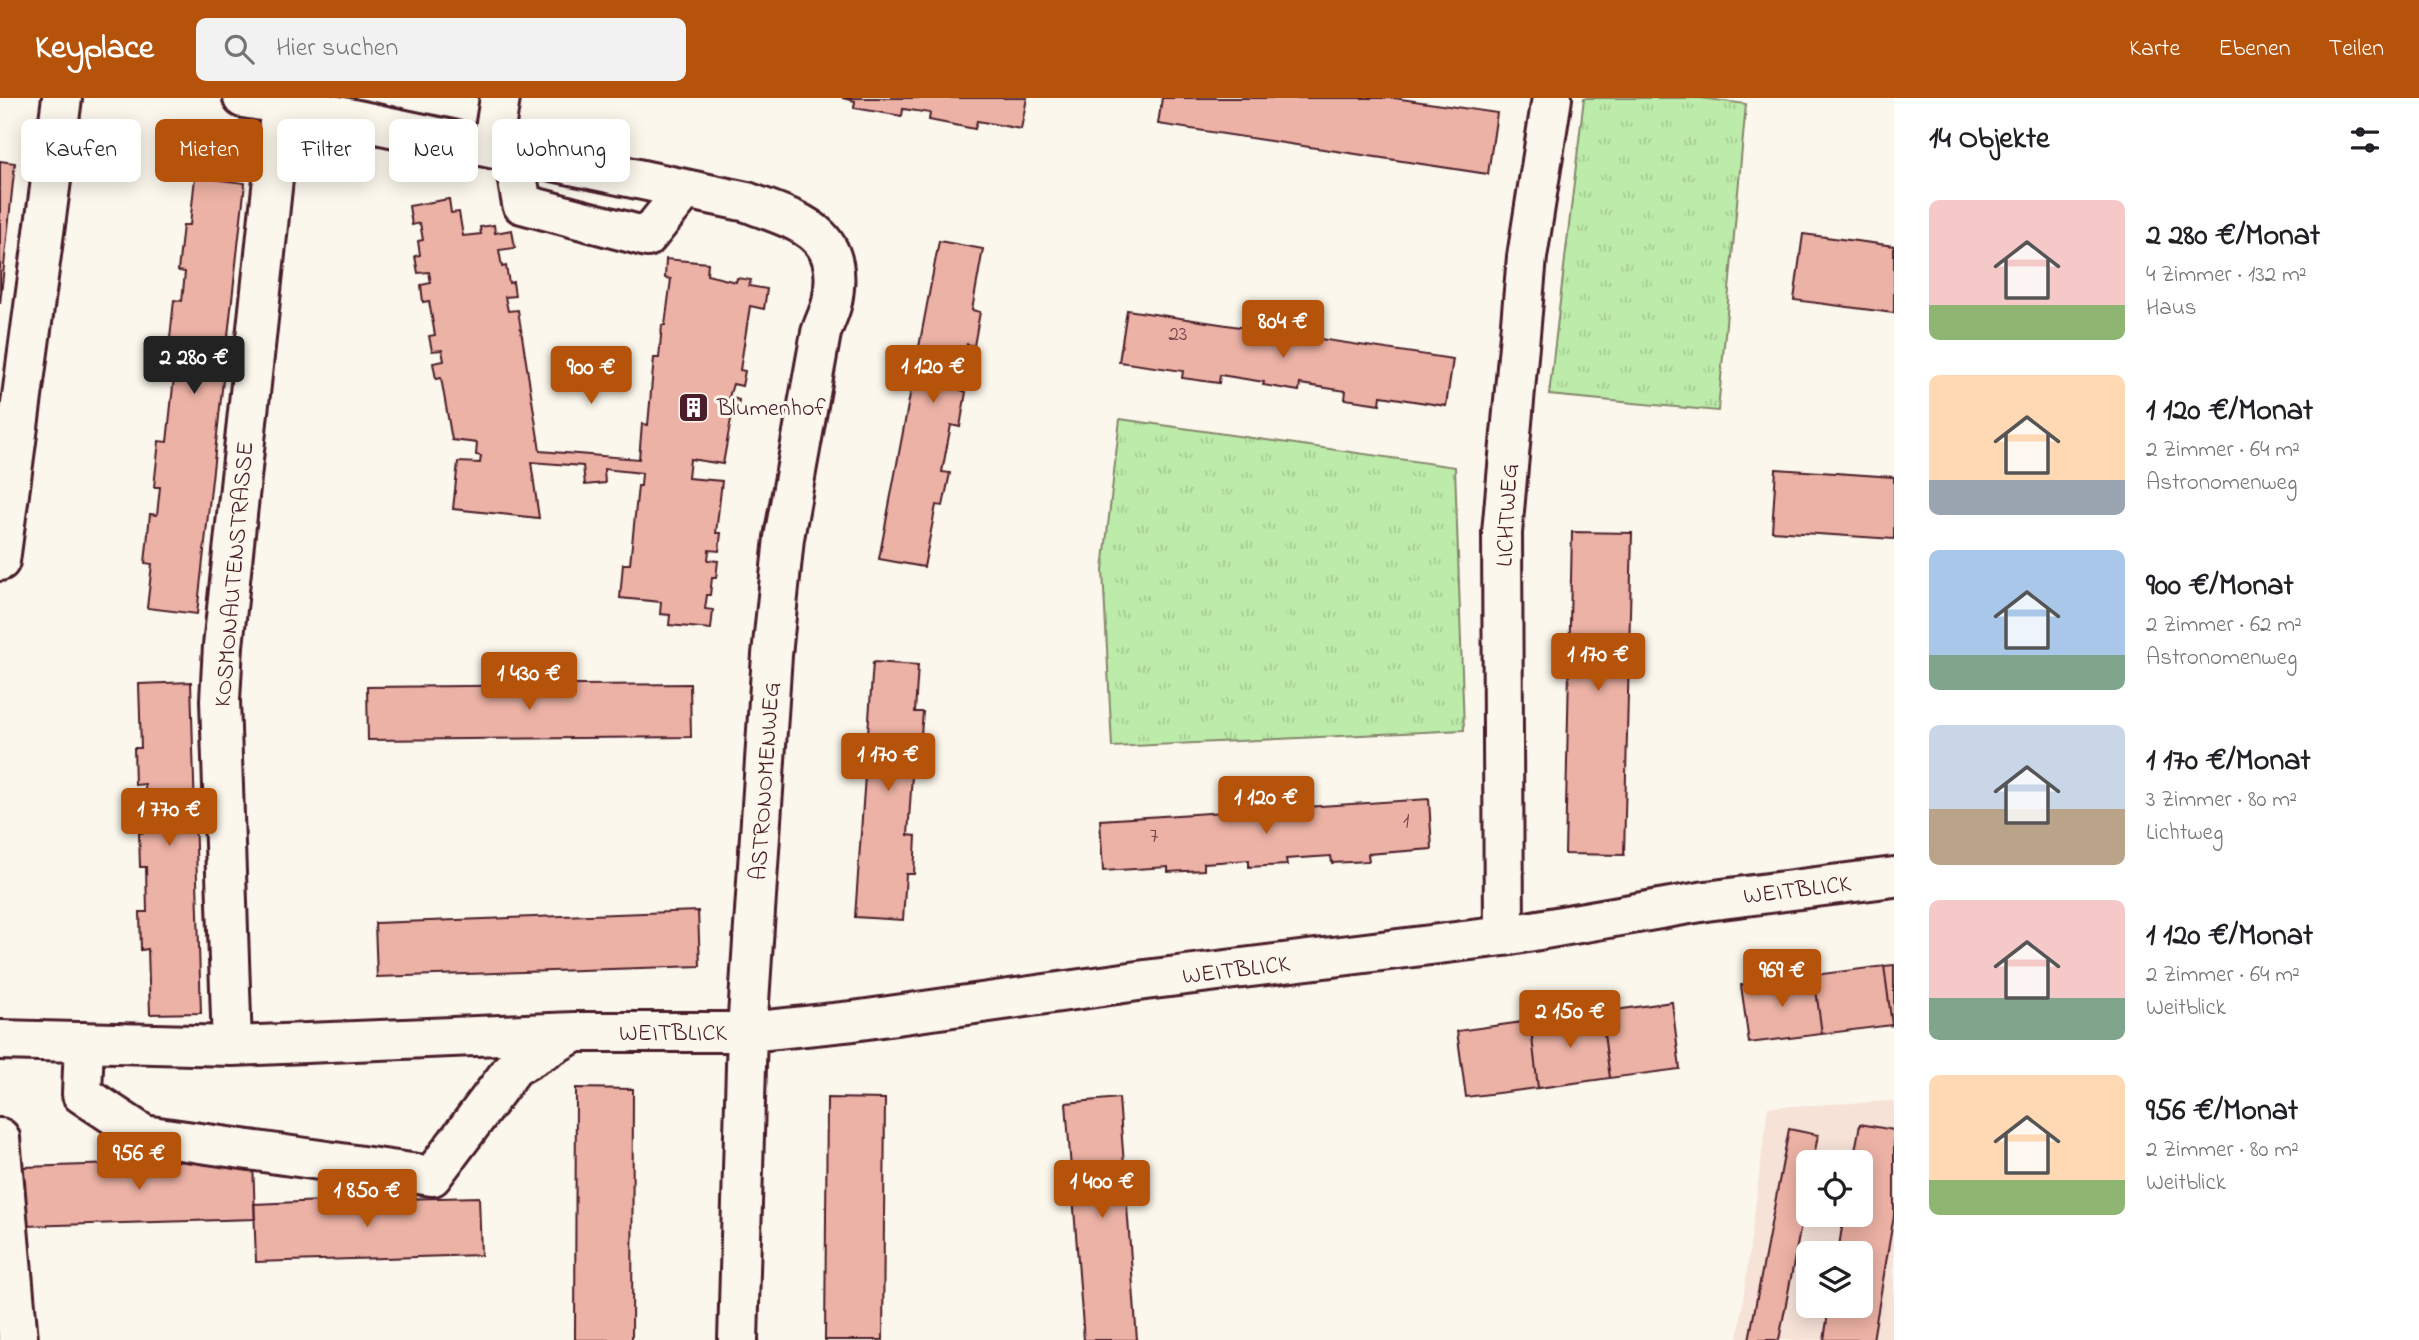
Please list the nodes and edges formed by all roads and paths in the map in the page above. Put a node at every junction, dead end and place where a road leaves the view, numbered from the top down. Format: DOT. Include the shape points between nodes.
graph roads {
  1 [pos="62,98"];
  2 [pos="243,98"];
  3 [pos="500,98"];
  4 [pos="1552,98"];
  5 [pos="281,104"];
  6 [pos="501,119"];
  7 [pos="492,148"];
  8 [pos="630,178"];
  9 [pos="514,182"];
  10 [pos="685,190"];
  11 [pos="0,561"];
  12 [pos="1894,877"];
  13 [pos="1504,936"];
  14 [pos="575,1032"];
  15 [pos="747,1032"];
  16 [pos="0,1040"];
  17 [pos="84,1042"];
  18 [pos="232,1046"];
  19 [pos="0,1138"];
  20 [pos="18,1340"];
  21 [pos="738,1340"];
  1 -- 11 [label="street"];
  2 -- 5 [label="street"];
  3 -- 6 [label="street"];
  4 -- 13 [label="street, LICHTWEG" via="1527,257 1502,533"];
  5 -- 7 [label="street"];
  5 -- 18 [label="street, KOSMONAUTENSTRASSE" via="220,700"];
  8 -- 10 [label="street"];
  9 -- 10 [label="street" via="522,204 647,237"];
  10 -- 15 [label="street, ASTRONOMENWEG" via="747,202 799,221 831,255 835,272 784,538"];
  12 -- 13 [label="street, WEITBLICK" via="1706,901"];
  13 -- 15 [label="street, WEITBLICK"];
  14 -- 15 [label="street, WEITBLICK"];
  14 -- 17 [label="street, WEITBLICK" via="514,1067 432,1176 144,1135 82,1094"];
  14 -- 18 [label="street, WEITBLICK"];
  15 -- 21 [label="street, ASTRONOMENWEG"];
  16 -- 17 [label="street, WEITBLICK"];
  17 -- 18 [label="street, WEITBLICK"];
  19 -- 20 [label="street"];
}
